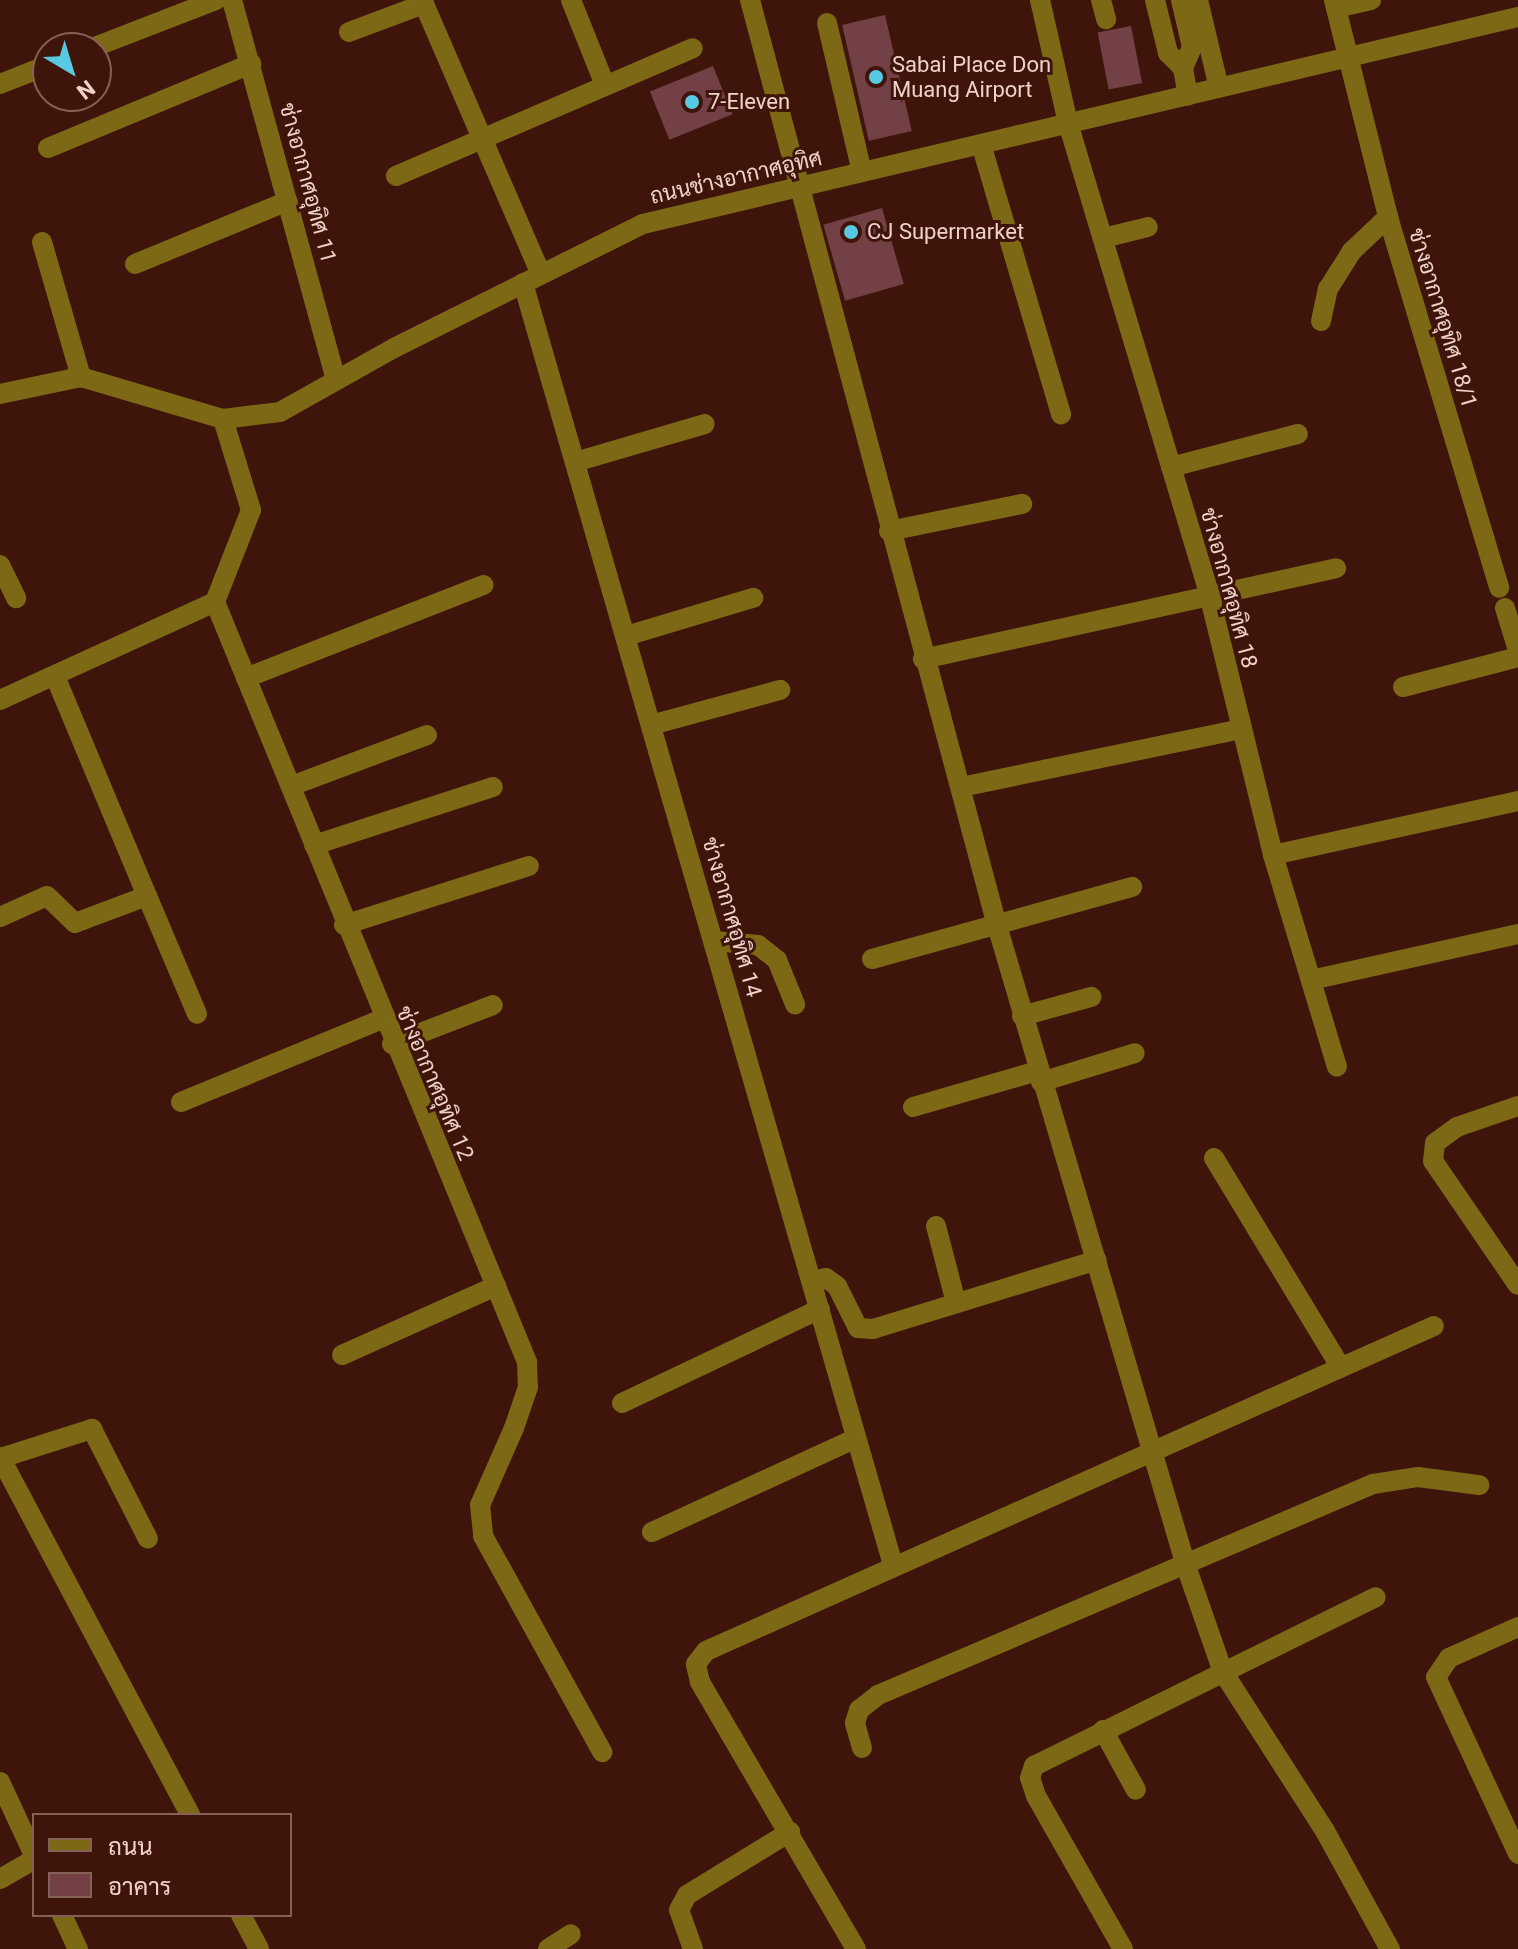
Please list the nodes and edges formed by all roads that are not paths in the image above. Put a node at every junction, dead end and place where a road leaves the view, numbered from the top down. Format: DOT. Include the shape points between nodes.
graph roads {
  1 [pos="216,0"];
  2 [pos="232,0"];
  3 [pos="571,0"];
  4 [pos="750,0"];
  5 [pos="1040,0"];
  6 [pos="1155,0"];
  7 [pos="1181,0"];
  8 [pos="1198,0"];
  9 [pos="1371,0"];
  10 [pos="424,2"];
  11 [pos="1335,4"];
  12 [pos="1518,17"];
  13 [pos="827,23"];
  14 [pos="349,32"];
  15 [pos="112,40"];
  16 [pos="693,48"];
  17 [pos="1349,59"];
  18 [pos="251,64"];
  19 [pos="1183,68"];
  20 [pos="32,71"];
  21 [pos="0,84"];
  22 [pos="605,85"];
  23 [pos="1219,88"];
  24 [pos="1188,96"];
  25 [pos="1068,123"];
  26 [pos="482,139"];
  27 [pos="981,144"];
  28 [pos="48,148"];
  29 [pos="862,172"];
  30 [pos="396,176"];
  31 [pos="797,187"];
  32 [pos="288,201"];
  33 [pos="1388,217"];
  34 [pos="1148,227"];
  35 [pos="1103,238"];
  36 [pos="42,242"];
  37 [pos="135,264"];
  38 [pos="532,279"];
  39 [pos="1321,321"];
  40 [pos="81,377"];
  41 [pos="336,379"];
  42 [pos="0,394"];
  43 [pos="1061,414"];
  44 [pos="223,419"];
  45 [pos="705,424"];
  46 [pos="1298,434"];
  47 [pos="575,462"];
  48 [pos="1171,467"];
  49 [pos="1022,504"];
  50 [pos="889,531"];
  51 [pos="0,565"];
  52 [pos="1336,568"];
  53 [pos="483,585"];
  54 [pos="1209,594"];
  55 [pos="16,598"];
  56 [pos="753,598"];
  57 [pos="215,602"];
  58 [pos="626,636"];
  59 [pos="1518,650"];
  60 [pos="1518,657"];
  61 [pos="923,659"];
  62 [pos="55,676"];
  63 [pos="246,678"];
  64 [pos="1403,687"];
  65 [pos="780,690"];
  66 [pos="0,700"];
  67 [pos="651,725"];
  68 [pos="1240,729"];
  69 [pos="427,735"];
  70 [pos="294,785"];
  71 [pos="493,787"];
  72 [pos="961,787"];
  73 [pos="1518,801"];
  74 [pos="314,845"];
  75 [pos="1273,855"];
  76 [pos="529,866"];
  77 [pos="1132,887"];
  78 [pos="147,896"];
  79 [pos="0,917"];
  80 [pos="996,922"];
  81 [pos="344,925"];
  82 [pos="1518,934"];
  83 [pos="714,941"];
  84 [pos="872,959"];
  85 [pos="1311,980"];
  86 [pos="1091,997"];
  87 [pos="795,1004"];
  88 [pos="493,1005"];
  89 [pos="197,1014"];
  90 [pos="1022,1016"];
  91 [pos="382,1019"];
  92 [pos="392,1044"];
  93 [pos="1135,1053"];
  94 [pos="1337,1067"];
  95 [pos="1039,1076"];
  96 [pos="181,1102"];
  97 [pos="1518,1106"];
  98 [pos="913,1107"];
  99 [pos="1214,1158"];
  100 [pos="936,1226"];
  101 [pos="1097,1260"];
  102 [pos="1511,1262"];
  103 [pos="813,1281"];
  104 [pos="1518,1285"];
  105 [pos="496,1286"];
  106 [pos="956,1303"];
  107 [pos="820,1309"];
  108 [pos="1434,1326"];
  109 [pos="342,1355"];
  110 [pos="1341,1368"];
  111 [pos="622,1403"];
  112 [pos="854,1439"];
  113 [pos="1152,1451"];
  114 [pos="0,1458"];
  115 [pos="1479,1485"];
  116 [pos="652,1532"];
  117 [pos="148,1539"];
  118 [pos="893,1565"];
  119 [pos="1186,1566"];
  120 [pos="1376,1597"];
  121 [pos="1518,1627"];
  122 [pos="1223,1672"];
  123 [pos="1103,1730"];
  124 [pos="862,1748"];
  125 [pos="602,1752"];
  126 [pos="0,1782"];
  127 [pos="1136,1790"];
  128 [pos="189,1813"];
  129 [pos="790,1832"];
  130 [pos="32,1853"];
  131 [pos="1518,1854"];
  132 [pos="32,1858"];
  133 [pos="0,1879"];
  134 [pos="63,1917"];
  135 [pos="242,1917"];
  136 [pos="571,1934"];
  137 [pos="78,1949"];
  138 [pos="259,1949"];
  139 [pos="548,1949"];
  140 [pos="693,1949"];
  141 [pos="856,1949"];
  142 [pos="1123,1949"];
  143 [pos="1390,1949"];
  1 -- 15 [label="street"];
  2 -- 18 [label="street, ช่างอากาศอุทิศ 11"];
  3 -- 22 [label="street"];
  4 -- 31 [label="street"];
  5 -- 25 [label="street, ช่างอากาศอุทิศ 18"];
  6 -- 19 [label="street" via="1168,53"];
  7 -- 19 [label="street" via="1192,47"];
  8 -- 23 [label="street"];
  9 -- 11 [label="street"];
  10 -- 14 [label="street"];
  10 -- 26 [label="street, ช่างอากาศอุทิศ 14"];
  11 -- 17 [label="street, ช่างอากาศอุทิศ 18/1"];
  12 -- 17 [label="street, ถนนช่างอากาศอุทิศ"];
  13 -- 29 [label="street"];
  16 -- 22 [label="street"];
  17 -- 23 [label="street, ถนนช่างอากาศอุทิศ"];
  17 -- 33 [label="street, ช่างอากาศอุทิศ 18/1"];
  18 -- 28 [label="street"];
  18 -- 32 [label="street, ช่างอากาศอุทิศ 11"];
  19 -- 24 [label="street"];
  20 -- 21 [label="street"];
  22 -- 26 [label="street"];
  23 -- 24 [label="street, ถนนช่างอากาศอุทิศ"];
  24 -- 25 [label="street, ถนนช่างอากาศอุทิศ"];
  25 -- 27 [label="street, ถนนช่างอากาศอุทิศ"];
  25 -- 35 [label="street, ช่างอากาศอุทิศ 18"];
  26 -- 30 [label="street"];
  26 -- 38 [label="street, ช่างอากาศอุทิศ 14"];
  27 -- 29 [label="street, ถนนช่างอากาศอุทิศ"];
  27 -- 43 [label="street"];
  29 -- 31 [label="street, ถนนช่างอากาศอุทิศ"];
  31 -- 38 [label="street, ถนนช่างอากาศอุทิศ" via="643,224"];
  31 -- 50 [label="street"];
  32 -- 37 [label="street"];
  32 -- 41 [label="street, ช่างอากาศอุทิศ 11"];
  33 -- 39 [label="street" via="1352,251 1328,289"];
  33 -- 59 [label="street, ช่างอากาศอุทิศ 18/1"];
  34 -- 35 [label="street"];
  35 -- 48 [label="street, ช่างอากาศอุทิศ 18"];
  36 -- 40 [label="street"];
  38 -- 41 [label="street, ถนนช่างอากาศอุทิศ"];
  38 -- 47 [label="street, ช่างอากาศอุทิศ 14"];
  40 -- 42 [label="street, ถนนช่างอากาศอุทิศ"];
  40 -- 44 [label="street, ถนนช่างอากาศอุทิศ"];
  41 -- 44 [label="street, ถนนช่างอากาศอุทิศ" via="280,412"];
  44 -- 57 [label="street" via="251,510"];
  45 -- 47 [label="street"];
  46 -- 48 [label="street"];
  47 -- 58 [label="street, ช่างอากาศอุทิศ 14"];
  48 -- 54 [label="street, ช่างอากาศอุทิศ 18"];
  49 -- 50 [label="street"];
  50 -- 61 [label="street"];
  51 -- 55 [label="street"];
  52 -- 54 [label="street"];
  53 -- 63 [label="street"];
  54 -- 61 [label="street"];
  54 -- 68 [label="street, ช่างอากาศอุทิศ 18"];
  56 -- 58 [label="street"];
  57 -- 62 [label="street"];
  57 -- 63 [label="street, ช่างอากาศอุทิศ 12"];
  58 -- 67 [label="street, ช่างอากาศอุทิศ 14"];
  60 -- 64 [label="street"];
  61 -- 72 [label="street"];
  62 -- 66 [label="street"];
  62 -- 78 [label="street"];
  63 -- 70 [label="street, ช่างอากาศอุทิศ 12"];
  65 -- 67 [label="street"];
  67 -- 83 [label="street, ช่างอากาศอุทิศ 14"];
  68 -- 72 [label="street"];
  68 -- 75 [label="street, ช่างอากาศอุทิศ 18"];
  69 -- 70 [label="street"];
  70 -- 74 [label="street, ช่างอากาศอุทิศ 12"];
  71 -- 74 [label="street"];
  72 -- 80 [label="street"];
  73 -- 75 [label="street"];
  74 -- 81 [label="street, ช่างอากาศอุทิศ 12"];
  75 -- 85 [label="street, ช่างอากาศอุทิศ 18"];
  76 -- 81 [label="street"];
  77 -- 80 [label="street"];
  78 -- 79 [label="street" via="75,923 47,896"];
  78 -- 89 [label="street"];
  80 -- 84 [label="street"];
  80 -- 90 [label="street"];
  81 -- 91 [label="street, ช่างอากาศอุทิศ 12"];
  82 -- 85 [label="street"];
  83 -- 87 [label="street" via="734,939 767,952 777,960"];
  83 -- 103 [label="street, ช่างอากาศอุทิศ 14"];
  85 -- 94 [label="street, ช่างอากาศอุทิศ 18"];
  86 -- 90 [label="street"];
  88 -- 92 [label="street"];
  90 -- 95 [label="street"];
  91 -- 92 [label="street, ช่างอากาศอุทิศ 12"];
  91 -- 96 [label="street"];
  92 -- 105 [label="street, ช่างอากาศอุทิศ 12"];
  93 -- 95 [label="street"];
  95 -- 98 [label="street"];
  95 -- 101 [label="street"];
  97 -- 102 [label="street" via="1457,1127 1435,1143 1433,1161"];
  99 -- 110 [label="street"];
  100 -- 106 [label="street"];
  101 -- 106 [label="street"];
  101 -- 113 [label="street"];
  102 -- 104 [label="street"];
  103 -- 106 [label="street" via="826,1278 837,1286 858,1328 873,1329"];
  103 -- 107 [label="street, ช่างอากาศอุทิศ 14"];
  105 -- 109 [label="street"];
  105 -- 125 [label="street, ช่างอากาศอุทิศ 12" via="527,1362 528,1387 480,1505 483,1536"];
  107 -- 111 [label="street"];
  107 -- 112 [label="street, ช่างอากาศอุทิศ 14"];
  108 -- 110 [label="street"];
  110 -- 113 [label="street"];
  112 -- 116 [label="street"];
  112 -- 118 [label="street, ช่างอากาศอุทิศ 14"];
  113 -- 118 [label="street"];
  113 -- 119 [label="street"];
  114 -- 117 [label="street" via="92,1429"];
  114 -- 128 [label="street"];
  115 -- 119 [label="street" via="1396,1477"];
  118 -- 129 [label="street" via="706,1651 696,1664 700,1682"];
  119 -- 122 [label="street"];
  119 -- 124 [label="street" via="878,1695 859,1710 855,1723"];
  120 -- 122 [label="street"];
  121 -- 131 [label="street" via="1449,1658 1436,1677"];
  122 -- 123 [label="street"];
  122 -- 143 [label="street" via="1325,1831"];
  123 -- 127 [label="street"];
  123 -- 142 [label="street" via="1050,1755 1034,1766 1030,1778"];
  126 -- 130 [label="street"];
  129 -- 140 [label="street" via="687,1895 679,1910"];
  129 -- 141 [label="street"];
  132 -- 133 [label="street"];
  134 -- 137 [label="street"];
  135 -- 138 [label="street"];
  136 -- 139 [label="street"];
}
